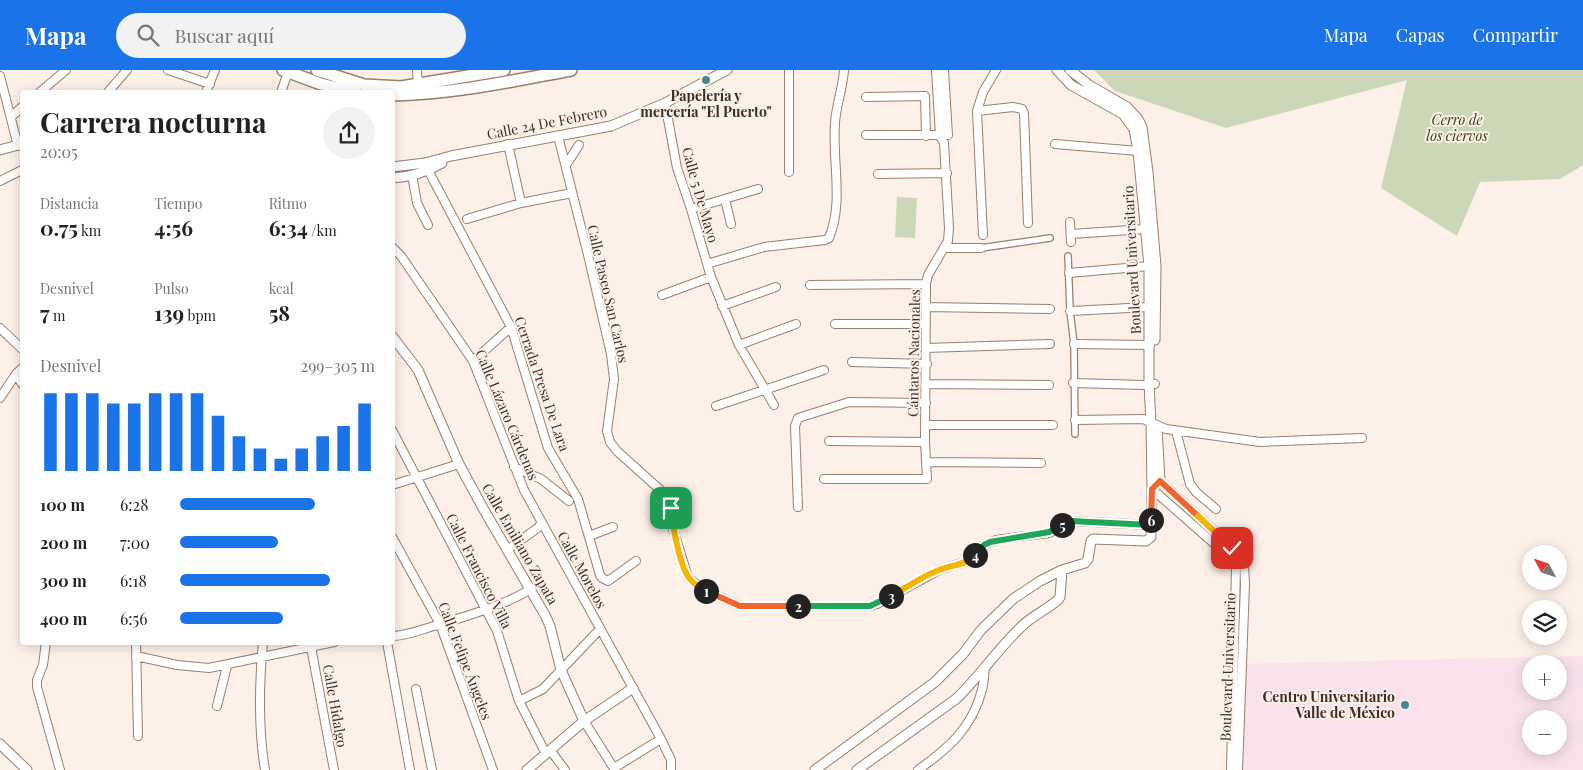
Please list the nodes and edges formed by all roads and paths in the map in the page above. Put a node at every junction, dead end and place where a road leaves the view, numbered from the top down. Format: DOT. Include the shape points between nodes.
graph roads {
  1 [pos="66,70"];
  2 [pos="127,70"];
  3 [pos="168,70"];
  4 [pos="215,70"];
  5 [pos="317,70"];
  6 [pos="416,70"];
  7 [pos="503,70"];
  8 [pos="571,70"];
  9 [pos="727,70"];
  10 [pos="789,70"];
  11 [pos="844,70"];
  12 [pos="936,70"];
  13 [pos="944,70"];
  14 [pos="996,70"];
  15 [pos="1056,71"];
  16 [pos="1071,71"];
  17 [pos="480,72"];
  18 [pos="285,74"];
  19 [pos="349,75"];
  20 [pos="0,76"];
  21 [pos="210,84"];
  22 [pos="418,85"];
  23 [pos="42,90"];
  24 [pos="110,90"];
  25 [pos="207,90"];
  26 [pos="281,90"];
  27 [pos="346,90"];
  28 [pos="395,95"];
  29 [pos="866,97"];
  30 [pos="665,103"];
  31 [pos="20,109"];
  32 [pos="977,111"];
  33 [pos="11,117"];
  34 [pos="866,135"];
  35 [pos="558,136"];
  36 [pos="926,136"];
  37 [pos="944,138"];
  38 [pos="508,144"];
  39 [pos="1055,144"];
  40 [pos="20,145"];
  41 [pos="579,145"];
  42 [pos="0,150"];
  43 [pos="1138,151"];
  44 [pos="451,156"];
  45 [pos="566,165"];
  46 [pos="395,167"];
  47 [pos="428,170"];
  48 [pos="20,171"];
  49 [pos="789,172"];
  50 [pos="947,173"];
  51 [pos="878,174"];
  52 [pos="412,175"];
  53 [pos="395,178"];
  54 [pos="0,181"];
  55 [pos="758,190"];
  56 [pos="572,193"];
  57 [pos="725,199"];
  58 [pos="521,203"];
  59 [pos="691,209"];
  60 [pos="467,219"];
  61 [pos="1070,222"];
  62 [pos="1028,223"];
  63 [pos="732,224"];
  64 [pos="428,225"];
  65 [pos="1146,229"];
  66 [pos="983,235"];
  67 [pos="1050,238"];
  68 [pos="945,248"];
  69 [pos="981,248"];
  70 [pos="395,250"];
  71 [pos="1068,256"];
  72 [pos="707,264"];
  73 [pos="1149,266"];
  74 [pos="1069,273"];
  75 [pos="711,277"];
  76 [pos="926,284"];
  77 [pos="810,285"];
  78 [pos="776,287"];
  79 [pos="662,295"];
  80 [pos="722,306"];
  81 [pos="926,307"];
  82 [pos="1149,307"];
  83 [pos="1050,309"];
  84 [pos="1070,312"];
  85 [pos="796,324"];
  86 [pos="835,324"];
  87 [pos="926,324"];
  88 [pos="511,327"];
  89 [pos="0,328"];
  90 [pos="395,340"];
  91 [pos="1050,344"];
  92 [pos="1074,344"];
  93 [pos="739,345"];
  94 [pos="1150,345"];
  95 [pos="20,347"];
  96 [pos="926,348"];
  97 [pos="473,361"];
  98 [pos="852,362"];
  99 [pos="927,364"];
  100 [pos="824,370"];
  101 [pos="19,371"];
  102 [pos="1074,383"];
  103 [pos="925,384"];
  104 [pos="1152,384"];
  105 [pos="1049,385"];
  106 [pos="765,389"];
  107 [pos="0,398"];
  108 [pos="926,403"];
  109 [pos="774,404"];
  110 [pos="716,406"];
  111 [pos="1075,420"];
  112 [pos="1154,424"];
  113 [pos="925,425"];
  114 [pos="1053,425"];
  115 [pos="1176,431"];
  116 [pos="1075,434"];
  117 [pos="395,435"];
  118 [pos="1362,438"];
  119 [pos="829,441"];
  120 [pos="925,442"];
  121 [pos="926,462"];
  122 [pos="1041,463"];
  123 [pos="460,464"];
  124 [pos="514,467"];
  125 [pos="417,477"];
  126 [pos="824,479"];
  127 [pos="1160,481"];
  128 [pos="395,484"];
  129 [pos="1152,489"];
  130 [pos="569,502"];
  131 [pos="798,507"];
  132 [pos="1216,509"];
  133 [pos="541,522"];
  134 [pos="1151,525"];
  135 [pos="613,527"];
  136 [pos="589,536"];
  137 [pos="395,542"];
  138 [pos="507,550"];
  139 [pos="636,561"];
  140 [pos="1062,570"];
  141 [pos="531,590"];
  142 [pos="486,609"];
  143 [pos="440,624"];
  144 [pos="600,629"];
  145 [pos="395,636"];
  146 [pos="46,645"];
  147 [pos="136,645"];
  148 [pos="263,645"];
  149 [pos="320,645"];
  150 [pos="388,645"];
  151 [pos="311,647"];
  152 [pos="136,656"];
  153 [pos="262,657"];
  154 [pos="227,666"];
  155 [pos="985,667"];
  156 [pos="1238,667"];
  157 [pos="561,670"];
  158 [pos="416,688"];
  159 [pos="633,688"];
  160 [pos="520,701"];
  161 [pos="218,706"];
  162 [pos="584,721"];
  163 [pos="138,736"];
  164 [pos="661,739"];
  165 [pos="0,744"];
  166 [pos="548,752"];
  167 [pos="615,769"];
  168 [pos="27,770"];
  169 [pos="60,770"];
  170 [pos="265,770"];
  171 [pos="334,770"];
  172 [pos="410,770"];
  173 [pos="432,770"];
  174 [pos="493,770"];
  175 [pos="527,770"];
  176 [pos="564,770"];
  177 [pos="671,770"];
  178 [pos="815,770"];
  179 [pos="857,770"];
  180 [pos="918,770"];
  181 [pos="1232,770"];
  182 [pos="1238,770"];
  1 -- 23 [label="street"];
  2 -- 24 [label="street"];
  3 -- 21 [label="street"];
  4 -- 21 [label="street"];
  5 -- 19 [label="main road"];
  6 -- 22 [label="street"];
  7 -- 17 [label="main road"];
  8 -- 28 [label="main road" via="488,86"];
  9 -- 30 [label="street, Calle 24 De Febrero"];
  10 -- 49 [label="street"];
  11 -- 72 [label="street" via="834,123 836,185 834,222 829,238 764,247"];
  12 -- 37 [label="street"];
  13 -- 37 [label="street"];
  14 -- 32 [label="street" via="983,92"];
  15 -- 43 [label="street, Boulevard Universitario" via="1071,85 1123,114 1134,129"];
  16 -- 104 [label="street, Boulevard Universitario" via="1127,107 1142,127 1156,266"];
  17 -- 22 [label="main road"];
  18 -- 26 [label="street"];
  18 -- 27 [label="main road"];
  19 -- 22 [label="main road" via="374,86"];
  20 -- 33 [label="street"];
  21 -- 25 [label="street"];
  29 -- 36 [label="street" via="925,96"];
  30 -- 35 [label="street, Calle 24 De Febrero" via="611,126"];
  30 -- 59 [label="street, Calle 5 De Mayo" via="677,168"];
  31 -- 33 [label="street"];
  32 -- 62 [label="street" via="1013,107 1022,109 1024,113"];
  32 -- 66 [label="street"];
  33 -- 40 [label="street"];
  34 -- 36 [label="street"];
  35 -- 38 [label="street, Calle 24 De Febrero"];
  35 -- 45 [label="street, Calle Paseo San Carlos"];
  36 -- 37 [label="street"];
  37 -- 50 [label="street, Cántaros Nacionales"];
  38 -- 44 [label="street, Calle 24 De Febrero"];
  38 -- 58 [label="street"];
  39 -- 43 [label="street"];
  40 -- 42 [label="street"];
  41 -- 45 [label="street"];
  43 -- 65 [label="street, Boulevard Universitario"];
  44 -- 46 [label="street, Calle 24 De Febrero"];
  44 -- 47 [label="street"];
  45 -- 56 [label="street, Calle Paseo San Carlos"];
  47 -- 52 [label="street"];
  47 -- 88 [label="street, Cerrada Presa De Lara"];
  48 -- 54 [label="street"];
  50 -- 51 [label="street"];
  50 -- 68 [label="street, Cántaros Nacionales" via="949,228"];
  52 -- 53 [label="street"];
  52 -- 64 [label="street" via="417,203"];
  55 -- 57 [label="street"];
  56 -- 58 [label="street"];
  56 -- 134 [label="street, Calle Paseo San Carlos" via="614,367 608,438 617,451 668,496 673,529 686,574 702,589 740,606 870,606 939,570 973,558 990,542 1049,532 1071,521"];
  57 -- 59 [label="street"];
  57 -- 63 [label="street"];
  58 -- 60 [label="street"];
  59 -- 72 [label="street, Calle 5 De Mayo"];
  61 -- 65 [label="street" via="1071,238"];
  65 -- 73 [label="street, Boulevard Universitario"];
  67 -- 69 [label="street"];
  68 -- 69 [label="street"];
  68 -- 76 [label="street, Cántaros Nacionales"];
  70 -- 97 [label="street, Calle Lázaro Cárdenas"];
  71 -- 74 [label="street"];
  72 -- 75 [label="street, Calle 5 De Mayo"];
  73 -- 74 [label="street"];
  73 -- 82 [label="street, Boulevard Universitario"];
  74 -- 84 [label="street"];
  75 -- 79 [label="street"];
  75 -- 80 [label="street, Calle 5 De Mayo"];
  76 -- 77 [label="street"];
  76 -- 81 [label="street, Cántaros Nacionales"];
  78 -- 80 [label="street"];
  80 -- 93 [label="street, Calle 5 De Mayo"];
  81 -- 83 [label="street"];
  81 -- 87 [label="street, Cántaros Nacionales"];
  82 -- 84 [label="street"];
  82 -- 94 [label="street, Boulevard Universitario"];
  84 -- 92 [label="street"];
  85 -- 93 [label="street"];
  86 -- 87 [label="street"];
  87 -- 96 [label="street, Cántaros Nacionales"];
  88 -- 97 [label="street"];
  88 -- 136 [label="street, Cerrada Presa De Lara" via="548,448 578,499"];
  89 -- 95 [label="street"];
  90 -- 123 [label="street, Calle Emiliano Zapata" via="418,370"];
  91 -- 96 [label="street"];
  92 -- 94 [label="street"];
  92 -- 102 [label="street"];
  93 -- 106 [label="street, Calle 5 De Mayo"];
  94 -- 104 [label="street, Boulevard Universitario"];
  96 -- 99 [label="street, Cántaros Nacionales"];
  97 -- 124 [label="street, Calle Lázaro Cárdenas"];
  98 -- 99 [label="street"];
  99 -- 103 [label="street, Cántaros Nacionales"];
  100 -- 106 [label="street"];
  101 -- 107 [label="street"];
  102 -- 104 [label="street"];
  102 -- 111 [label="street"];
  103 -- 105 [label="street"];
  103 -- 108 [label="street, Cántaros Nacionales"];
  104 -- 112 [label="street, Boulevard Universitario"];
  106 -- 109 [label="street, Calle 5 De Mayo"];
  106 -- 110 [label="street"];
  108 -- 113 [label="street, Cántaros Nacionales"];
  108 -- 131 [label="street" via="849,402 798,418 795,426"];
  111 -- 112 [label="street" via="1143,419"];
  111 -- 116 [label="street"];
  112 -- 115 [label="street"];
  112 -- 127 [label="street, Boulevard Universitario"];
  112 -- 129 [label="street, Boulevard Universitario"];
  113 -- 114 [label="street"];
  113 -- 120 [label="street, Cántaros Nacionales"];
  115 -- 118 [label="street" via="1260,442"];
  115 -- 132 [label="street" via="1190,484"];
  117 -- 125 [label="street, Calle Francisco Villa"];
  119 -- 120 [label="street"];
  120 -- 121 [label="street, Cántaros Nacionales"];
  121 -- 122 [label="street"];
  121 -- 126 [label="street, Cántaros Nacionales" via="927,479"];
  123 -- 125 [label="street"];
  123 -- 138 [label="street, Calle Emiliano Zapata"];
  124 -- 130 [label="street" via="541,479"];
  124 -- 133 [label="street, Calle Lázaro Cárdenas"];
  125 -- 128 [label="street"];
  125 -- 142 [label="street, Calle Francisco Villa"];
  127 -- 129 [label="street"];
  127 -- 156 [label="street, Boulevard Universitario" via="1232,548 1244,564"];
  129 -- 134 [label="street"];
  129 -- 156 [label="street, Boulevard Universitario" via="1234,562 1237,573"];
  133 -- 138 [label="street"];
  133 -- 144 [label="street, Calle Morelos"];
  134 -- 140 [label="street" via="1151,537 1146,541 1093,539 1085,563"];
  135 -- 136 [label="street"];
  136 -- 139 [label="street, Cerrada Presa De Lara" via="600,575 605,580"];
  137 -- 143 [label="street, Calle Felipe Ángeles"];
  138 -- 141 [label="street, Calle Emiliano Zapata"];
  140 -- 155 [label="street" via="1058,600 1021,627"];
  140 -- 178 [label="street" via="1013,599 981,630 942,676"];
  141 -- 142 [label="street"];
  141 -- 157 [label="street, Calle Emiliano Zapata" via="550,626"];
  142 -- 143 [label="street"];
  142 -- 160 [label="street, Calle Francisco Villa"];
  143 -- 145 [label="street"];
  143 -- 174 [label="street, Calle Felipe Ángeles"];
  144 -- 157 [label="street"];
  144 -- 159 [label="street, Calle Morelos"];
  146 -- 169 [label="street" via="37,687"];
  147 -- 152 [label="street"];
  148 -- 153 [label="street"];
  149 -- 151 [label="street"];
  150 -- 172 [label="street"];
  151 -- 153 [label="street"];
  151 -- 171 [label="street, Calle Hidalgo"];
  152 -- 154 [label="street" via="177,665"];
  152 -- 163 [label="street"];
  153 -- 154 [label="street"];
  153 -- 170 [label="street" via="259,703"];
  154 -- 161 [label="street"];
  155 -- 179 [label="street" via="956,699"];
  155 -- 180 [label="street" via="980,696 962,732"];
  156 -- 181 [label="street, Boulevard Universitario"];
  156 -- 182 [label="street, Boulevard Universitario"];
  157 -- 160 [label="street" via="543,689"];
  157 -- 162 [label="street, Calle Emiliano Zapata"];
  158 -- 173 [label="street"];
  159 -- 162 [label="street"];
  159 -- 164 [label="street, Calle Morelos"];
  160 -- 166 [label="street, Calle Francisco Villa"];
  162 -- 166 [label="street"];
  162 -- 167 [label="street, Calle Emiliano Zapata"];
  164 -- 167 [label="street"];
  164 -- 177 [label="street, Calle Morelos" via="671,760"];
  165 -- 168 [label="street"];
  166 -- 175 [label="street"];
  166 -- 176 [label="street, Calle Francisco Villa"];
}
